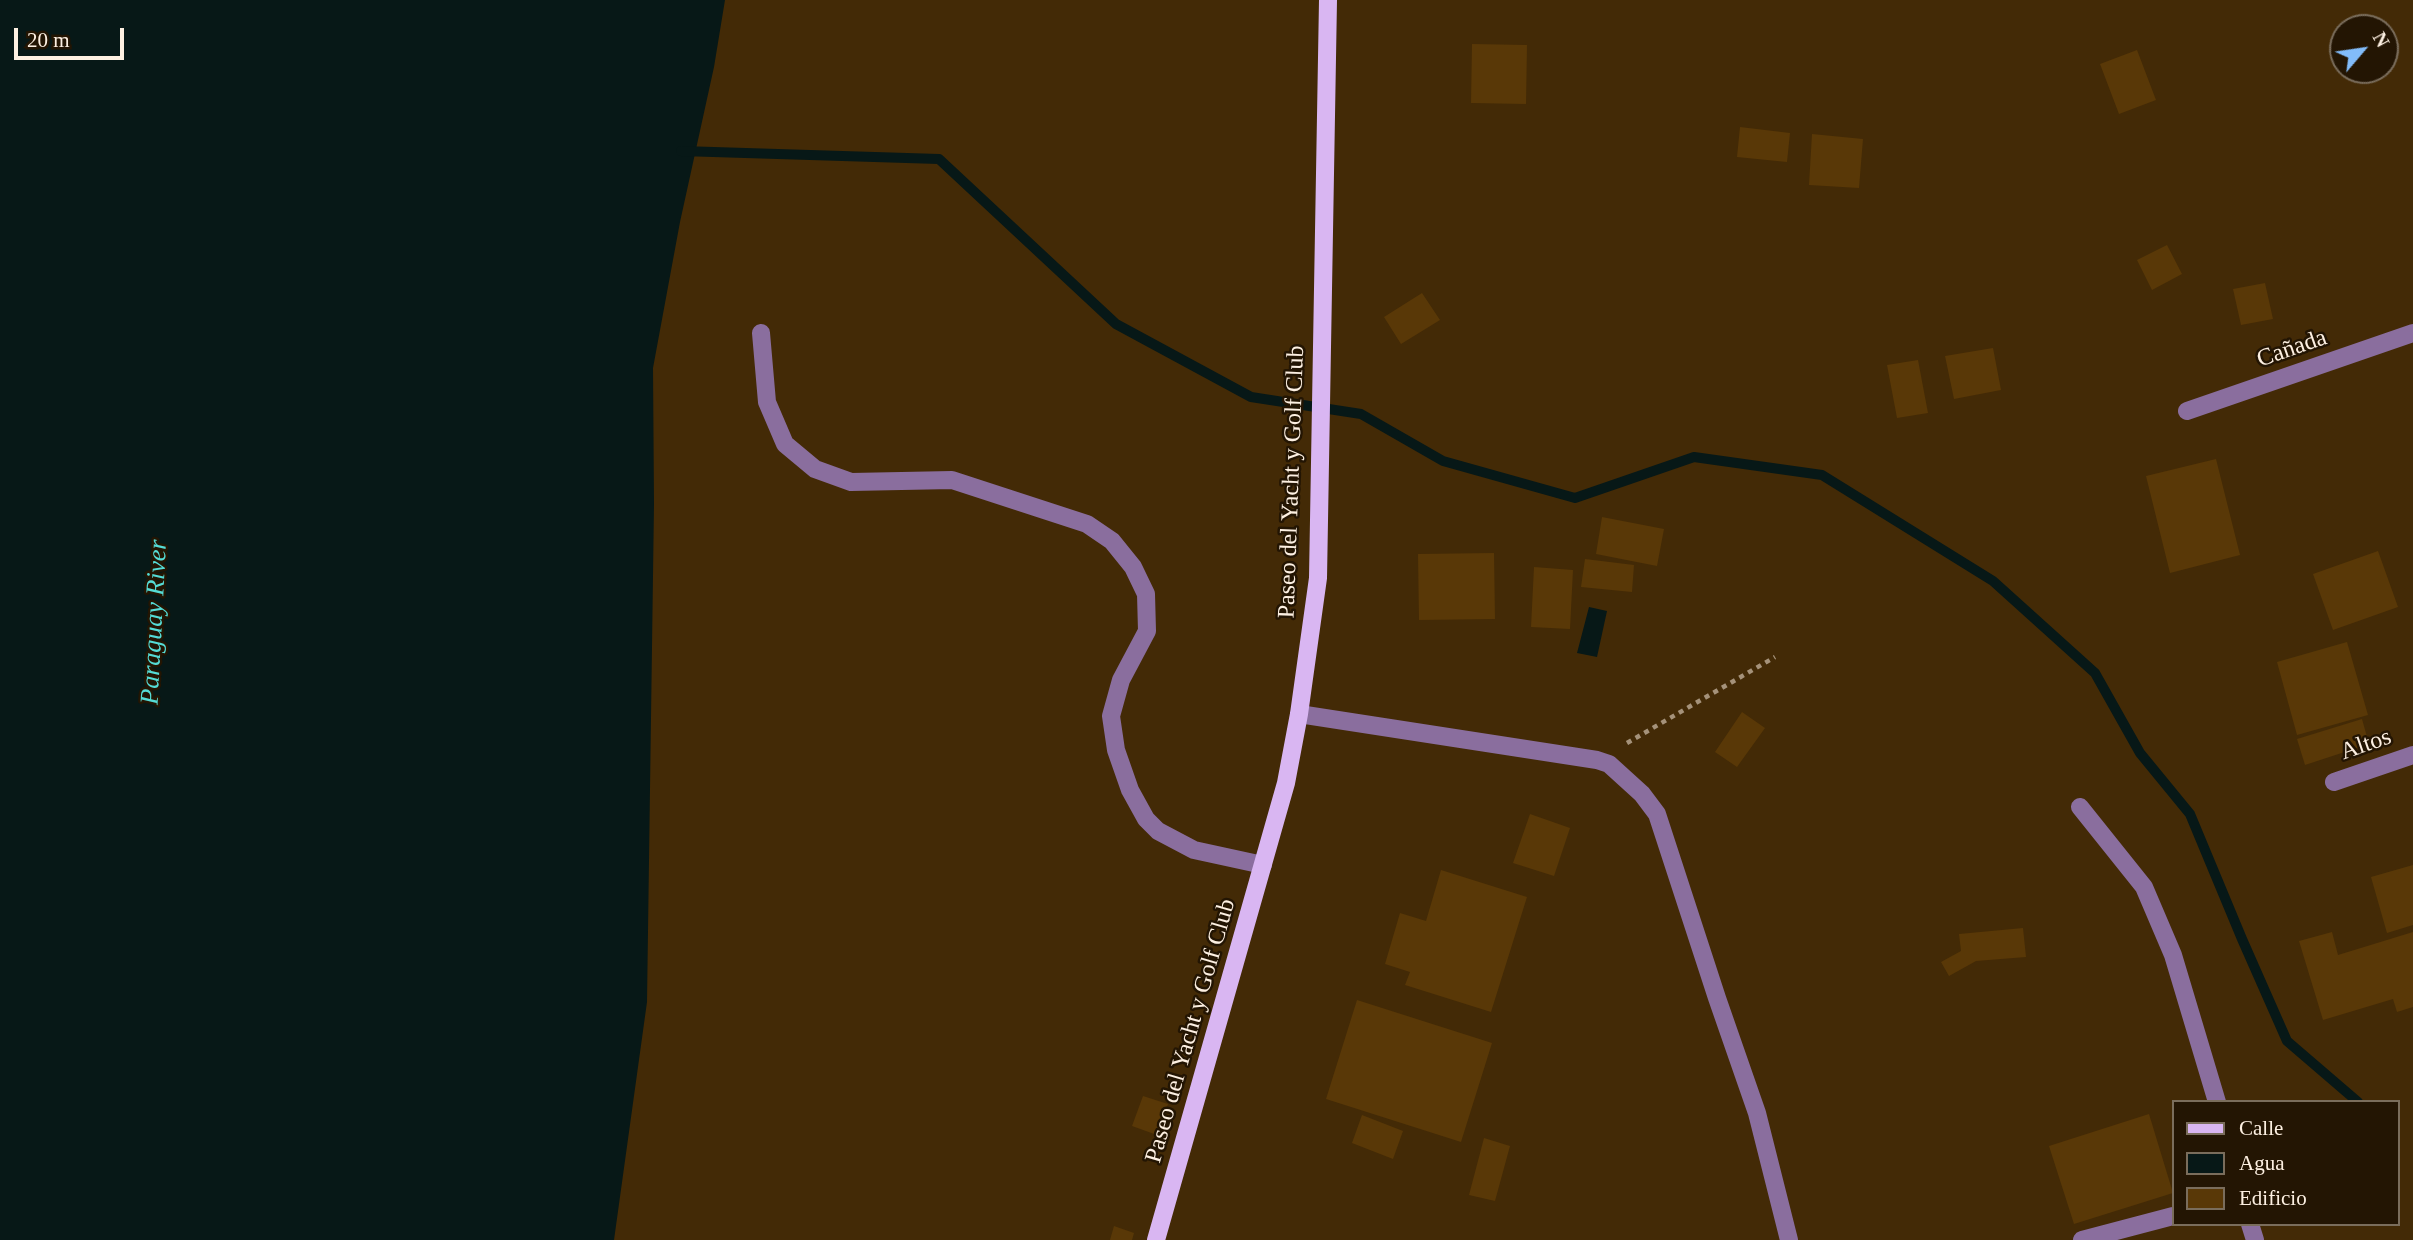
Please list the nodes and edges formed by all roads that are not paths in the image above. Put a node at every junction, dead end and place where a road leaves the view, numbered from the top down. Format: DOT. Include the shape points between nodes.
graph roads {
  1 [pos="1328,0"];
  2 [pos="761,333"];
  3 [pos="2413,333"];
  4 [pos="2187,411"];
  5 [pos="1299,714"];
  6 [pos="2413,755"];
  7 [pos="2334,782"];
  8 [pos="2080,807"];
  9 [pos="1263,865"];
  10 [pos="2216,1100"];
  11 [pos="2172,1216"];
  12 [pos="1156,1240"];
  13 [pos="1789,1240"];
  14 [pos="2082,1240"];
  1 -- 5 [label="main road, Paseo del Yacht y Golf Club" via="1318,578"];
  2 -- 9 [label="street" via="767,402 785,444 816,469 851,482 952,480 1087,524 1112,541 1133,567 1146,594 1147,631 1121,680 1111,716 1116,750 1130,790 1158,831 1194,850"];
  3 -- 4 [label="street, Cañada"];
  5 -- 9 [label="main road, Paseo del Yacht y Golf Club"];
  5 -- 13 [label="street" via="1597,760 1629,781 1657,814 1757,1113"];
  6 -- 7 [label="street, Altos"];
  8 -- 10 [label="street" via="2144,887 2173,955"];
  9 -- 12 [label="main road, Paseo del Yacht y Golf Club"];
  11 -- 14 [label="street"];
}
